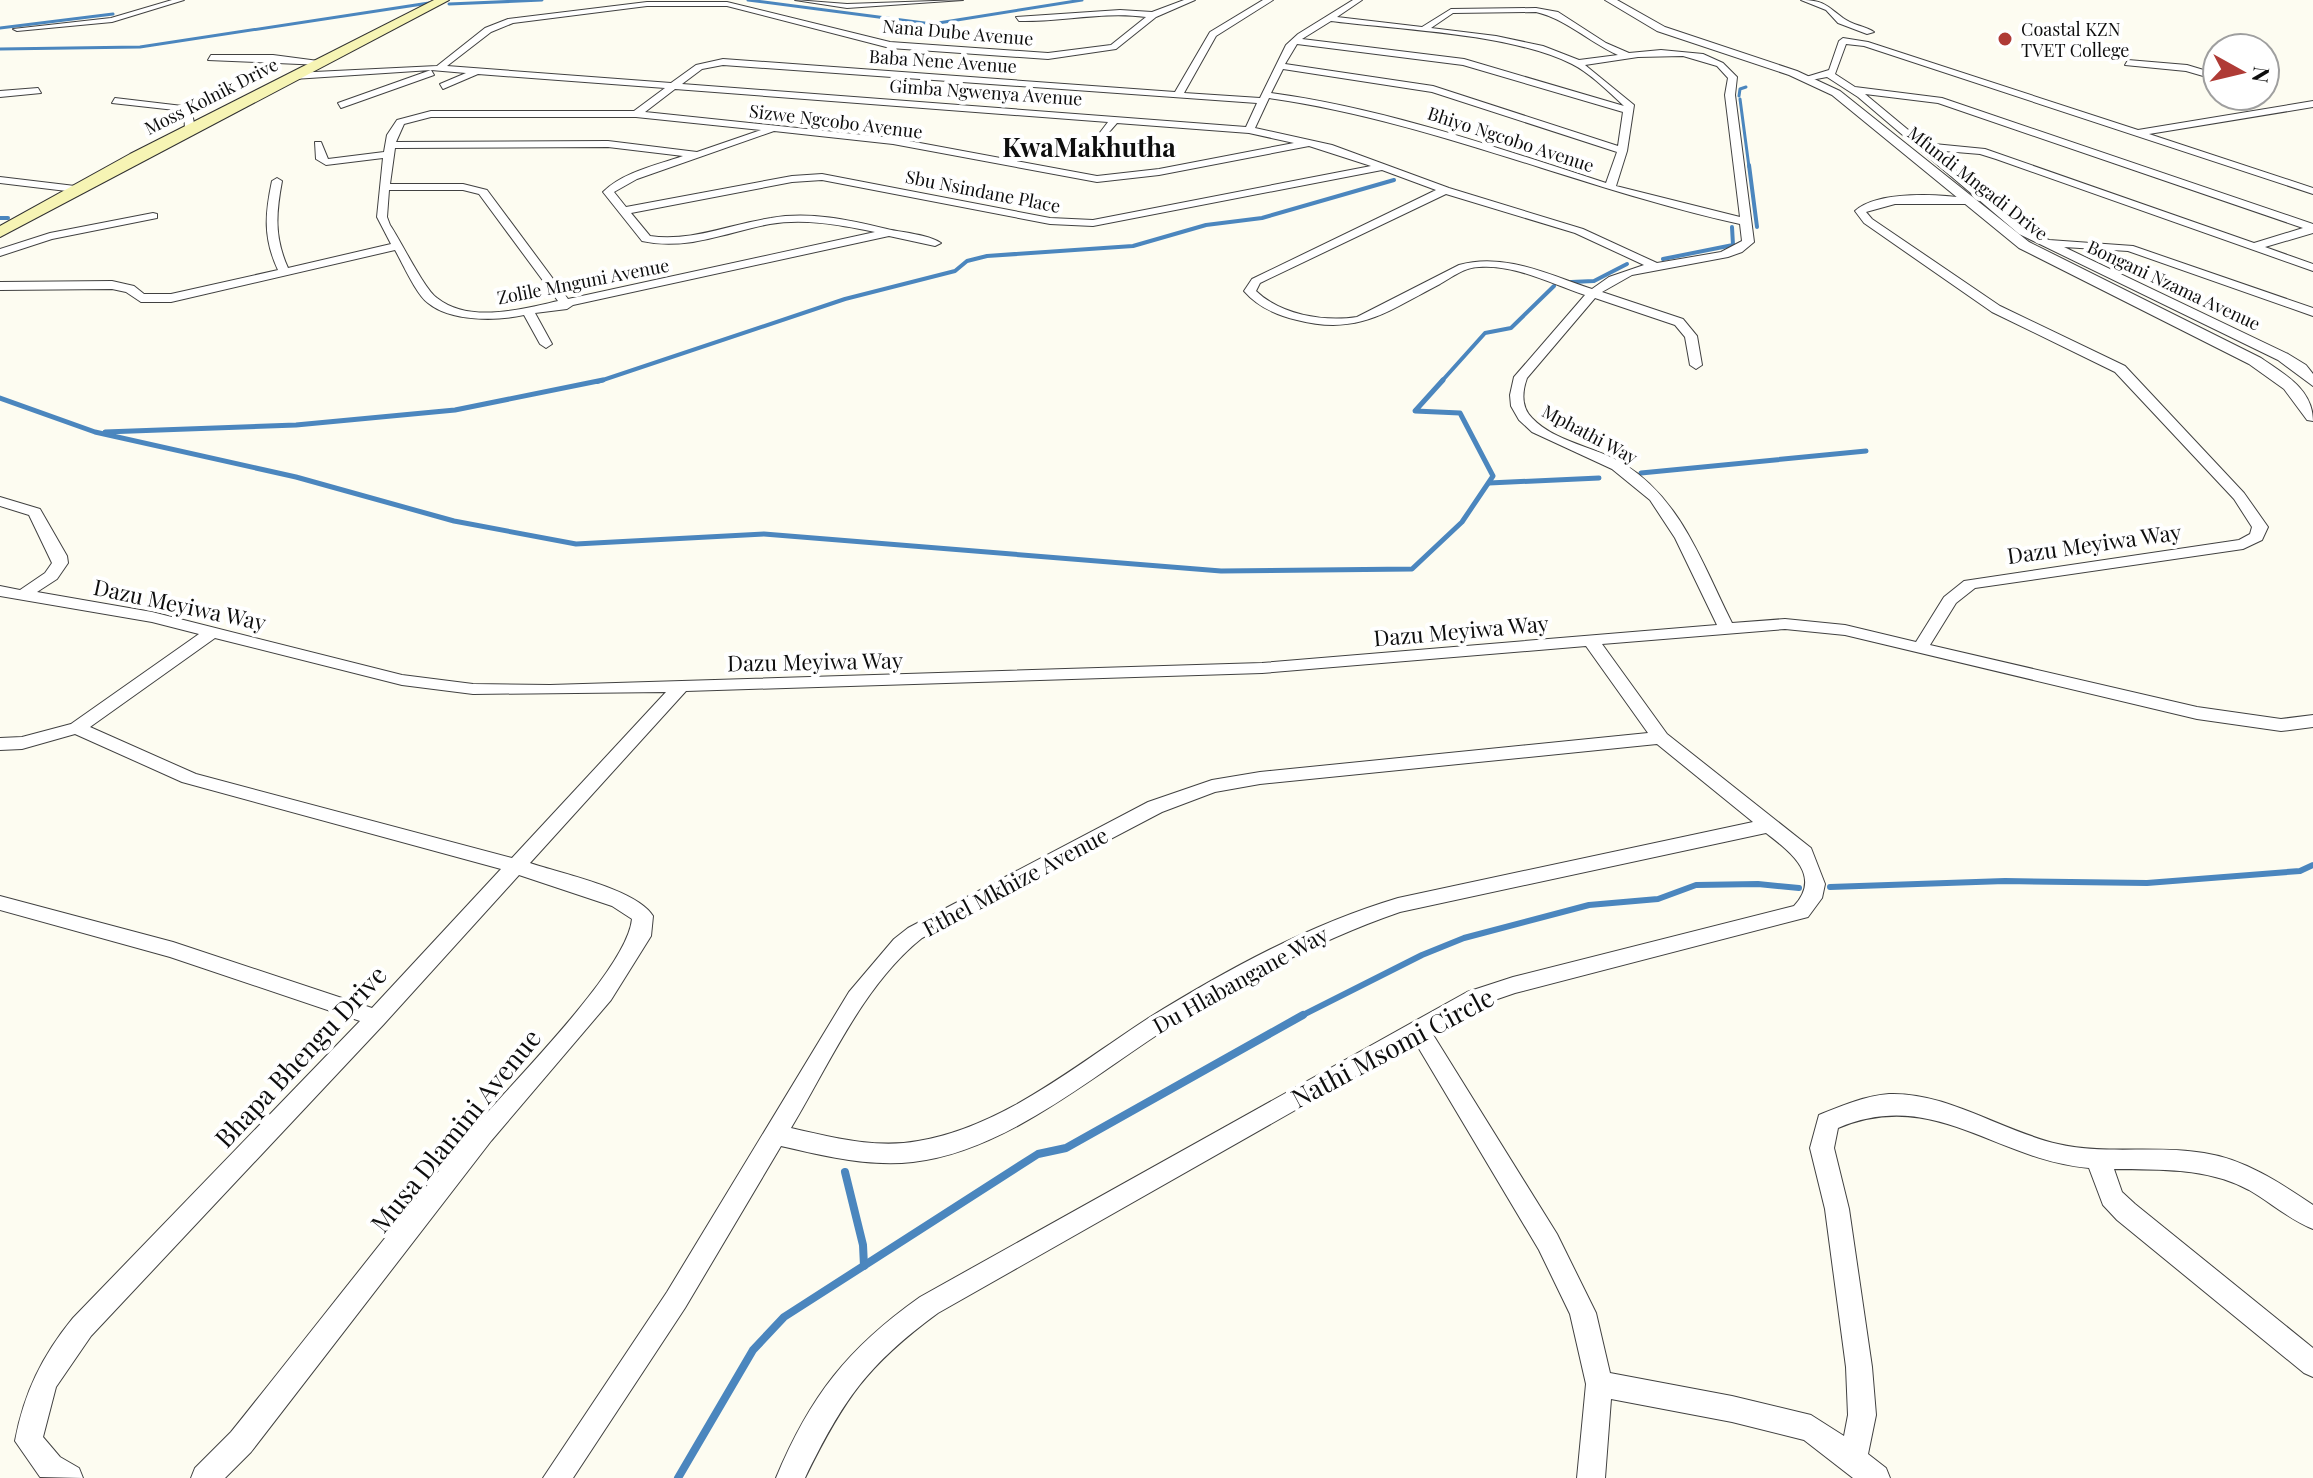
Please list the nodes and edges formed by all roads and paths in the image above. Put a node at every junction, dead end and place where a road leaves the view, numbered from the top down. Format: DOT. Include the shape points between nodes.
graph roads {
  1 [pos="180,0"];
  2 [pos="443,0"];
  3 [pos="799,0"];
  4 [pos="959,0"];
  5 [pos="1191,0"];
  6 [pos="1269,0"];
  7 [pos="1358,0"];
  8 [pos="1610,0"];
  9 [pos="1805,0"];
  10 [pos="891,2"];
  11 [pos="1153,15"];
  12 [pos="1329,18"];
  13 [pos="1019,19"];
  14 [pos="11,29"];
  15 [pos="1423,30"];
  16 [pos="1295,41"];
  17 [pos="1843,41"];
  18 [pos="1741,56"];
  19 [pos="1632,57"];
  20 [pos="211,58"];
  21 [pos="1711,59"];
  22 [pos="322,62"];
  23 [pos="1578,63"];
  24 [pos="2128,63"];
  25 [pos="1280,66"];
  26 [pos="442,68"];
  27 [pos="480,72"];
  28 [pos="2201,72"];
  29 [pos="1830,75"];
  30 [pos="294,76"];
  31 [pos="1809,79"];
  32 [pos="443,86"];
  33 [pos="676,87"];
  34 [pos="1853,90"];
  35 [pos="38,91"];
  36 [pos="0,94"];
  37 [pos="1178,95"];
  38 [pos="1264,98"];
  39 [pos="2281,99"];
  40 [pos="115,101"];
  41 [pos="2311,104"];
  42 [pos="341,105"];
  43 [pos="1628,110"];
  44 [pos="636,114"];
  45 [pos="1114,120"];
  46 [pos="400,122"];
  47 [pos="190,129"];
  48 [pos="771,129"];
  49 [pos="1249,130"];
  50 [pos="2137,133"];
  51 [pos="1312,142"];
  52 [pos="1097,143"];
  53 [pos="318,144"];
  54 [pos="1921,146"];
  55 [pos="390,149"];
  56 [pos="1622,151"];
  57 [pos="702,156"];
  58 [pos="1383,167"];
  59 [pos="0,180"];
  60 [pos="277,181"];
  61 [pos="384,187"];
  62 [pos="1610,187"];
  63 [pos="75,189"];
  64 [pos="1445,190"];
  65 [pos="2313,191"];
  66 [pos="1967,201"];
  67 [pos="624,211"];
  68 [pos="153,216"];
  69 [pos="1746,222"];
  70 [pos="2313,229"];
  71 [pos="0,232"];
  72 [pos="887,233"];
  73 [pos="935,243"];
  74 [pos="2045,243"];
  75 [pos="398,246"];
  76 [pos="2253,247"];
  77 [pos="0,253"];
  78 [pos="1653,265"];
  79 [pos="2313,268"];
  80 [pos="285,273"];
  81 [pos="0,286"];
  82 [pos="1592,293"];
  83 [pos="567,305"];
  84 [pos="2313,312"];
  85 [pos="529,313"];
  86 [pos="546,344"];
  87 [pos="1696,365"];
  88 [pos="2307,368"];
  89 [pos="2313,382"];
  90 [pos="2313,416"];
  91 [pos="0,501"];
  92 [pos="0,591"];
  93 [pos="22,595"];
  94 [pos="1726,627"];
  95 [pos="212,632"];
  96 [pos="1591,641"];
  97 [pos="1920,648"];
  98 [pos="682,685"];
  99 [pos="2313,721"];
  100 [pos="77,728"];
  101 [pos="1661,738"];
  102 [pos="0,744"];
  103 [pos="1771,825"];
  104 [pos="516,866"];
  105 [pos="0,903"];
  106 [pos="376,1018"];
  107 [pos="1418,1029"];
  108 [pos="777,1135"];
  109 [pos="2098,1159"];
  110 [pos="2313,1218"];
  111 [pos="2313,1364"];
  112 [pos="1599,1384"];
  113 [pos="1853,1457"];
  114 [pos="69,1478"];
  115 [pos="205,1478"];
  116 [pos="557,1478"];
  117 [pos="790,1478"];
  118 [pos="1591,1478"];
  119 [pos="1876,1478"];
  1 -- 14 [label="street" via="104,21"];
  2 -- 22 [label="main road, Moss Kolnik Drive"];
  3 -- 10 [label="street" via="847,6"];
  4 -- 10 [label="street"];
  5 -- 11 [label="street, Nana Dube Avenue"];
  6 -- 37 [label="street" via="1213,34"];
  7 -- 12 [label="street"];
  8 -- 18 [label="street, Mfundi Mngadi Drive" via="1661,29"];
  9 -- 17 [label="street" via="1870,32"];
  11 -- 13 [label="street" via="1114,12"];
  11 -- 26 [label="street, Nana Dube Avenue" via="1113,47 1048,56 890,45 727,4 647,4 511,21 482,34"];
  12 -- 15 [label="street"];
  12 -- 16 [label="street"];
  15 -- 19 [label="street" via="1451,11 1536,10 1555,14"];
  15 -- 23 [label="street" via="1525,44"];
  16 -- 25 [label="street"];
  16 -- 43 [label="street" via="1464,62"];
  17 -- 29 [label="street"];
  17 -- 50 [label="street"];
  18 -- 21 [label="street"];
  18 -- 31 [label="street, Mfundi Mngadi Drive"];
  19 -- 21 [label="street" via="1681,53"];
  19 -- 23 [label="street"];
  20 -- 22 [label="street"];
  21 -- 69 [label="street" via="1733,77 1730,95"];
  22 -- 30 [label="main road, Moss Kolnik Drive"];
  23 -- 43 [label="street" via="1627,101"];
  24 -- 28 [label="street"];
  25 -- 38 [label="street"];
  25 -- 56 [label="street" via="1433,89"];
  26 -- 27 [label="street, Gimba Ngwenya Avenue"];
  26 -- 30 [label="street, Gimba Ngwenya Avenue"];
  26 -- 42 [label="street"];
  27 -- 32 [label="street"];
  27 -- 33 [label="street, Gimba Ngwenya Avenue"];
  29 -- 31 [label="street"];
  29 -- 34 [label="street, Bongani Nzama Avenue"];
  30 -- 47 [label="main road, Moss Kolnik Drive"];
  31 -- 66 [label="street, Mfundi Mngadi Drive" via="1853,105"];
  33 -- 37 [label="street, Baba Nene Avenue" via="704,65 730,62"];
  33 -- 44 [label="street, Baba Nene Avenue"];
  33 -- 45 [label="street, Gimba Ngwenya Avenue"];
  34 -- 54 [label="street, Bongani Nzama Avenue"];
  34 -- 70 [label="street" via="1939,100"];
  35 -- 36 [label="street"];
  37 -- 38 [label="street, Baba Nene Avenue"];
  38 -- 49 [label="street"];
  38 -- 62 [label="street, Bhiyo Ngcobo Avenue" via="1380,113"];
  39 -- 41 [label="street"];
  40 -- 47 [label="street" via="188,109"];
  41 -- 50 [label="street"];
  43 -- 56 [label="street"];
  44 -- 46 [label="street, Sizwe Ngcobo Avenue" via="431,114"];
  44 -- 48 [label="street, Sizwe Ngcobo Avenue"];
  45 -- 49 [label="street, Gimba Ngwenya Avenue"];
  45 -- 52 [label="street"];
  46 -- 55 [label="street, Zolile Mnguni Avenue"];
  47 -- 63 [label="main road, Moss Kolnik Drive"];
  48 -- 51 [label="street, Sizwe Ngcobo Avenue" via="893,141 1097,179"];
  48 -- 57 [label="street"];
  49 -- 51 [label="street, Gimba Ngwenya Avenue"];
  50 -- 65 [label="street"];
  51 -- 58 [label="street, Gimba Ngwenya Avenue"];
  53 -- 55 [label="street" via="326,162"];
  54 -- 74 [label="street, Bongani Nzama Avenue" via="2011,223"];
  54 -- 76 [label="street" via="1981,151"];
  55 -- 57 [label="street" via="608,144"];
  55 -- 61 [label="street, Zolile Mnguni Avenue"];
  56 -- 62 [label="street"];
  57 -- 67 [label="street" via="611,186 610,197"];
  58 -- 64 [label="street, Gimba Ngwenya Avenue"];
  58 -- 67 [label="street, Sbu Nsindane Place" via="1093,223 1050,221 822,177"];
  59 -- 63 [label="street"];
  60 -- 80 [label="street" via="268,229"];
  61 -- 75 [label="street, Zolile Mnguni Avenue" via="382,217"];
  61 -- 83 [label="street" via="483,192"];
  62 -- 69 [label="street, Bhiyo Ngcobo Avenue"];
  63 -- 71 [label="main road, Moss Kolnik Drive"];
  64 -- 78 [label="street, Gimba Ngwenya Avenue" via="1579,231"];
  64 -- 82 [label="street" via="1250,287 1258,299 1333,324 1360,320 1477,263 1508,265"];
  66 -- 90 [label="street, Mfundi Mngadi Drive" via="2037,253 2275,373"];
  66 -- 97 [label="street, Dazu Meyiwa Way" via="1893,201 1860,211 1996,309 2120,369 2239,496 2260,527 2257,537 2243,544 1970,584 1950,600"];
  67 -- 72 [label="street" via="646,239 662,241 798,219"];
  68 -- 77 [label="street" via="50,236"];
  69 -- 78 [label="street, Mphathi Way" via="1748,242 1743,248"];
  70 -- 76 [label="street"];
  72 -- 73 [label="street"];
  72 -- 83 [label="street, Zolile Mnguni Avenue"];
  74 -- 84 [label="street" via="2129,248"];
  74 -- 88 [label="street, Bongani Nzama Avenue"];
  75 -- 80 [label="street"];
  75 -- 85 [label="street, Zolile Mnguni Avenue" via="437,305 496,318"];
  76 -- 79 [label="street"];
  78 -- 82 [label="street, Mphathi Way" via="1623,274"];
  80 -- 81 [label="street" via="203,294 151,299 112,285"];
  82 -- 87 [label="street" via="1679,322 1691,336"];
  82 -- 94 [label="street, Mphathi Way" via="1521,377 1514,392 1518,408 1529,423 1620,467 1659,500 1674,519"];
  83 -- 85 [label="street, Zolile Mnguni Avenue"];
  85 -- 86 [label="street"];
  88 -- 89 [label="street, Bongani Nzama Avenue"];
  91 -- 93 [label="street" via="35,512 59,556 51,576"];
  92 -- 93 [label="street, Dazu Meyiwa Way"];
  93 -- 95 [label="street, Dazu Meyiwa Way"];
  94 -- 96 [label="street, Dazu Meyiwa Way"];
  94 -- 97 [label="street, Dazu Meyiwa Way" via="1813,625"];
  95 -- 98 [label="street, Dazu Meyiwa Way" via="402,680 473,689"];
  95 -- 100 [label="street"];
  96 -- 98 [label="street, Dazu Meyiwa Way" via="1262,668"];
  96 -- 101 [label="street, Nathi Msomi Circle"];
  97 -- 99 [label="street" via="2211,716 2281,725"];
  98 -- 104 [label="street, Bhapa Bhengu Drive"];
  100 -- 102 [label="street"];
  100 -- 104 [label="street" via="189,778"];
  101 -- 103 [label="street, Nathi Msomi Circle"];
  101 -- 108 [label="street, Ethel Mkhize Avenue" via="1237,781 1155,807 901,944 857,998"];
  103 -- 107 [label="street, Nathi Msomi Circle" via="1804,853 1816,876 1816,891 1801,912 1513,985 1475,998"];
  103 -- 108 [label="street, Du Hlabangane Way" via="1398,905 1350,920 1301,941 1065,1084 943,1147 866,1151"];
  104 -- 106 [label="street, Bhapa Bhengu Drive"];
  104 -- 115 [label="street, Musa Dlamini Avenue" via="637,907 643,916 641,936 603,994 483,1134 241,1442"];
  105 -- 106 [label="street" via="173,950"];
  106 -- 114 [label="street, Bhapa Bhengu Drive" via="49,1367 34,1402 29,1441 50,1467"];
  107 -- 112 [label="street" via="1548,1242 1583,1313"];
  107 -- 117 [label="street, Nathi Msomi Circle" via="929,1305 857,1365"];
  108 -- 116 [label="street, Ethel Mkhize Avenue"];
  109 -- 110 [label="street" via="2208,1164 2238,1173"];
  109 -- 111 [label="street" via="2112,1198 2126,1212"];
  109 -- 113 [label="street" via="2053,1153 1925,1106 1898,1102 1844,1113 1827,1122 1822,1148 1837,1209 1859,1367 1862,1415"];
  112 -- 113 [label="street" via="1811,1428"];
  112 -- 118 [label="street"];
  113 -- 119 [label="street"];
}
